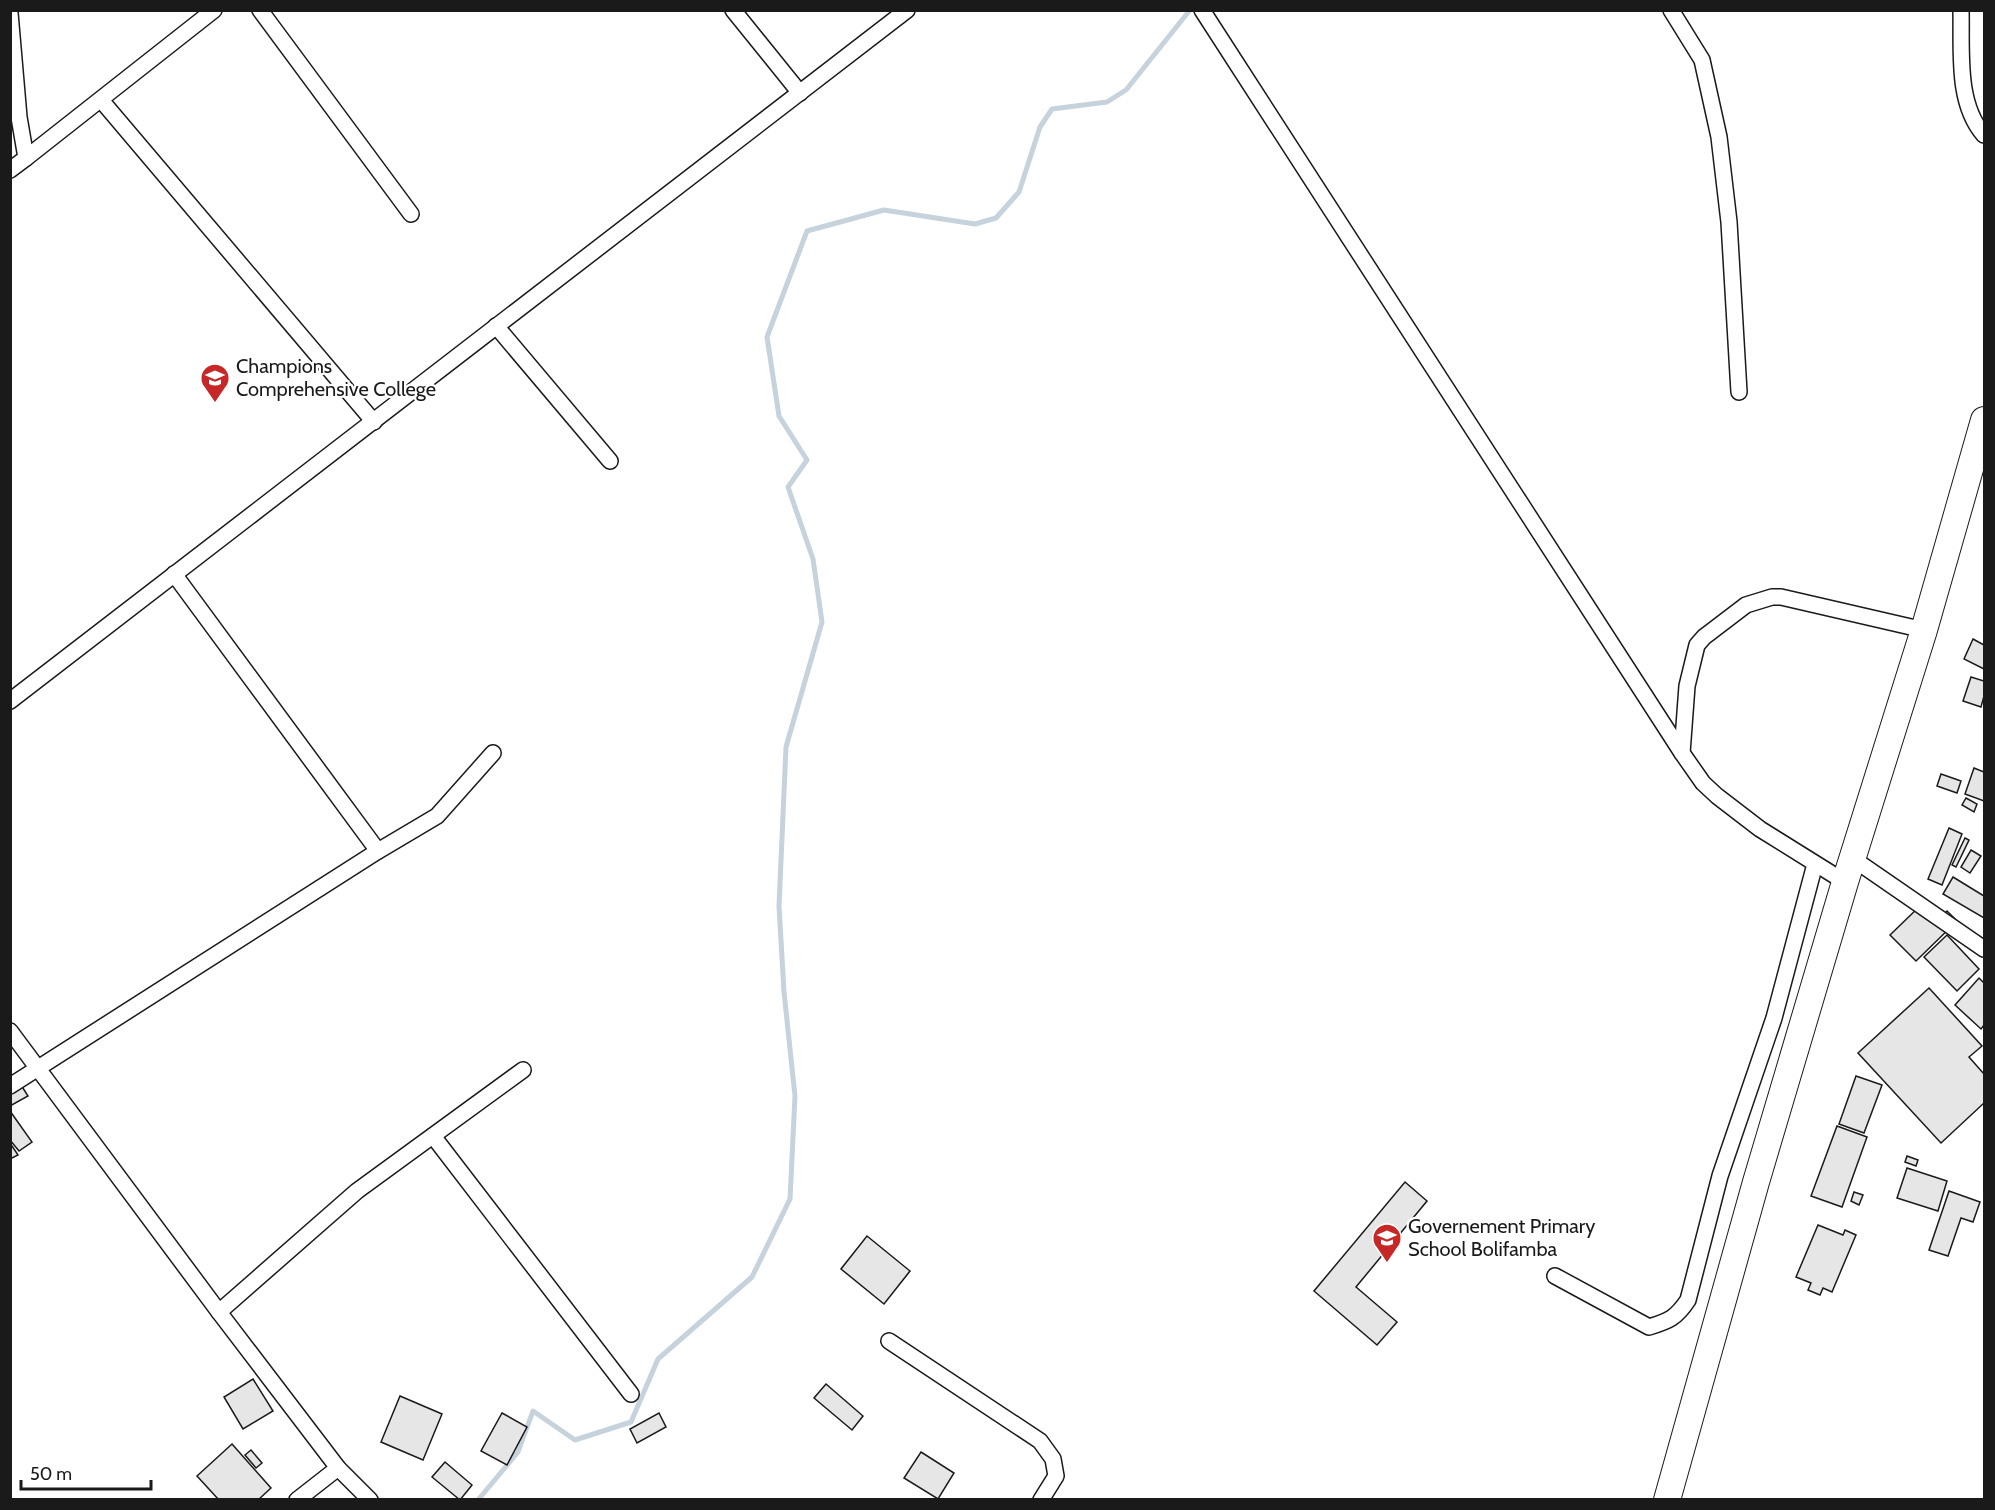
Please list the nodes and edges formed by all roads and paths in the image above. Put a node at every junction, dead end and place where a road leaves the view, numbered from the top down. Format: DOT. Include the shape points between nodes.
graph roads {
  1 [pos="214,10"];
  2 [pos="260,10"];
  3 [pos="733,10"];
  4 [pos="908,10"];
  5 [pos="1202,10"];
  6 [pos="1671,10"];
  7 [pos="1961,10"];
  8 [pos="10,13"];
  9 [pos="800,93"];
  10 [pos="101,100"];
  11 [pos="1984,135"];
  12 [pos="26,158"];
  13 [pos="10,170"];
  14 [pos="411,214"];
  15 [pos="496,326"];
  16 [pos="1739,392"];
  17 [pos="1984,420"];
  18 [pos="374,422"];
  19 [pos="610,461"];
  20 [pos="1977,478"];
  21 [pos="174,574"];
  22 [pos="1924,630"];
  23 [pos="10,701"];
  24 [pos="493,753"];
  25 [pos="1682,753"];
  26 [pos="378,851"];
  27 [pos="1815,864"];
  28 [pos="1848,870"];
  29 [pos="1984,949"];
  30 [pos="10,1031"];
  31 [pos="39,1068"];
  32 [pos="523,1070"];
  33 [pos="10,1086"];
  34 [pos="433,1136"];
  35 [pos="1555,1276"];
  36 [pos="219,1312"];
  37 [pos="889,1341"];
  38 [pos="631,1395"];
  39 [pos="338,1468"];
  40 [pos="297,1500"];
  41 [pos="370,1500"];
  42 [pos="1041,1500"];
  43 [pos="1667,1500"];
  1 -- 10 [label="street"];
  2 -- 14 [label="street"];
  3 -- 9 [label="street"];
  4 -- 9 [label="street"];
  5 -- 25 [label="street"];
  6 -- 16 [label="street" via="1702,60 1719,136 1729,222"];
  7 -- 11 [label="street" via="1964,83 1971,112"];
  8 -- 12 [label="street"];
  9 -- 15 [label="street"];
  10 -- 12 [label="street"];
  10 -- 18 [label="street"];
  12 -- 13 [label="street"];
  15 -- 18 [label="street"];
  15 -- 19 [label="street"];
  17 -- 20 [label="highway"];
  18 -- 21 [label="street"];
  20 -- 22 [label="highway"];
  21 -- 23 [label="street"];
  21 -- 26 [label="street"];
  22 -- 25 [label="street" via="1781,597 1746,605 1697,645 1687,686"];
  22 -- 28 [label="highway"];
  24 -- 26 [label="street" via="437,816"];
  25 -- 27 [label="street" via="1717,796 1760,830"];
  26 -- 31 [label="street"];
  27 -- 28 [label="street"];
  27 -- 35 [label="street" via="1774,1018 1720,1176 1688,1300 1680,1313 1668,1322 1649,1327"];
  28 -- 29 [label="street"];
  28 -- 43 [label="highway"];
  30 -- 31 [label="street"];
  31 -- 33 [label="street"];
  31 -- 36 [label="street"];
  32 -- 34 [label="street"];
  34 -- 36 [label="street" via="339,1205"];
  34 -- 38 [label="street"];
  36 -- 39 [label="street"];
  37 -- 42 [label="street" via="1040,1441 1053,1459 1056,1476"];
  39 -- 40 [label="street"];
  39 -- 41 [label="street"];
}
